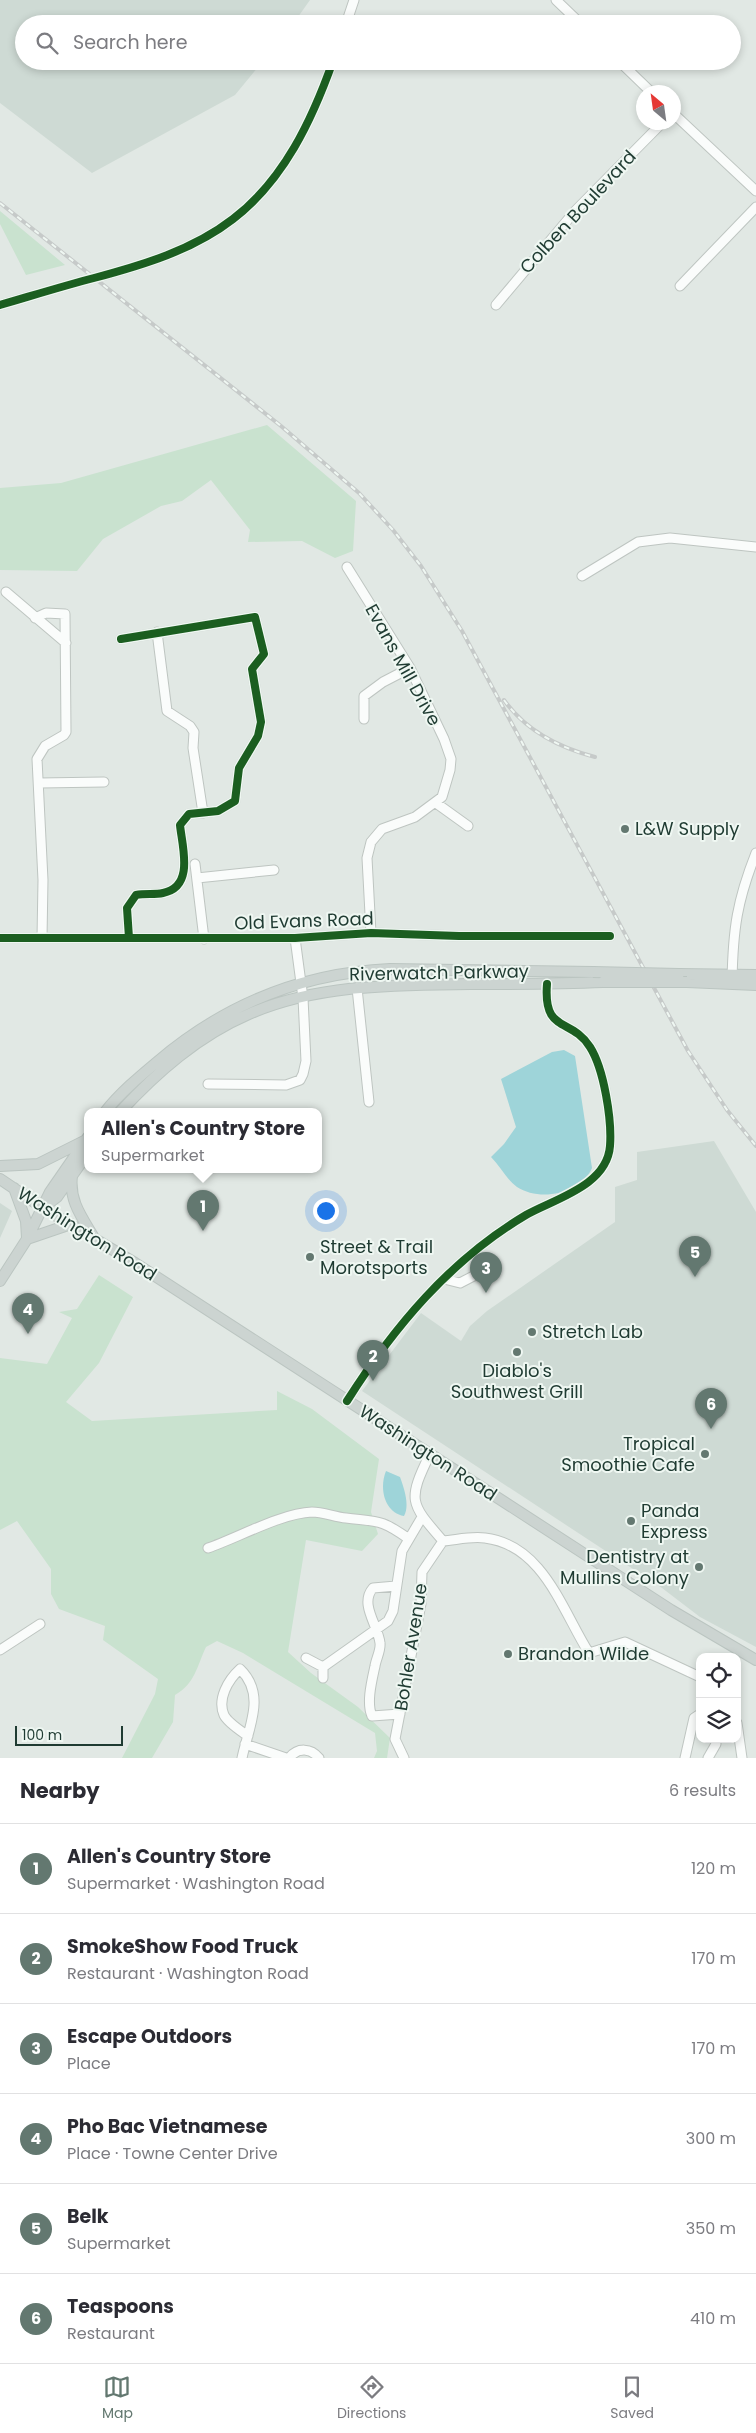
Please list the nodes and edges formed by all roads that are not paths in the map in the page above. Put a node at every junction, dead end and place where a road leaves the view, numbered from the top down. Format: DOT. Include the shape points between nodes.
graph roads {
  1 [pos="354,0"];
  2 [pos="558,1"];
  3 [pos="349,15"];
  4 [pos="572,15"];
  5 [pos="329,70"];
  6 [pos="628,70"];
  7 [pos="644,85"];
  8 [pos="681,121"];
  9 [pos="655,130"];
  10 [pos="756,191"];
  11 [pos="756,206"];
  12 [pos="680,286"];
  13 [pos="496,305"];
  14 [pos="0,306"];
  15 [pos="756,547"];
  16 [pos="347,567"];
  17 [pos="582,576"];
  18 [pos="6,592"];
  19 [pos="34,618"];
  20 [pos="157,632"];
  21 [pos="121,638"];
  22 [pos="66,643"];
  23 [pos="410,668"];
  24 [pos="364,719"];
  25 [pos="104,782"];
  26 [pos="40,783"];
  27 [pos="436,803"];
  28 [pos="203,813"];
  29 [pos="468,826"];
  30 [pos="756,853"];
  31 [pos="195,864"];
  32 [pos="274,870"];
  33 [pos="196,878"];
  34 [pos="371,933"];
  35 [pos="610,936"];
  36 [pos="0,938"];
  37 [pos="42,938"];
  38 [pos="129,938"];
  39 [pos="204,938"];
  40 [pos="295,938"];
  41 [pos="756,975"];
  42 [pos="683,978"];
  43 [pos="732,979"];
  44 [pos="300,983"];
  45 [pos="547,984"];
  46 [pos="756,985"];
  47 [pos="357,988"];
  48 [pos="302,998"];
  49 [pos="208,1084"];
  50 [pos="369,1102"];
  51 [pos="109,1108"];
  52 [pos="124,1108"];
  53 [pos="84,1140"];
  54 [pos="84,1142"];
  55 [pos="84,1159"];
  56 [pos="0,1166"];
  57 [pos="72,1176"];
  58 [pos="0,1179"];
  59 [pos="14,1188"];
  60 [pos="43,1208"];
  61 [pos="71,1224"];
  62 [pos="27,1239"];
  63 [pos="95,1239"];
  64 [pos="487,1269"];
  65 [pos="444,1279"];
  66 [pos="0,1282"];
  67 [pos="347,1401"];
  68 [pos="430,1454"];
  69 [pos="422,1518"];
  70 [pos="409,1539"];
  71 [pos="443,1541"];
  72 [pos="208,1548"];
  73 [pos="396,1586"];
  74 [pos="40,1624"];
  75 [pos="377,1629"];
  76 [pos="0,1650"];
  77 [pos="306,1658"];
  78 [pos="756,1660"];
  79 [pos="324,1667"];
  80 [pos="696,1675"];
  81 [pos="323,1678"];
  82 [pos="400,1714"];
  83 [pos="696,1717"];
  84 [pos="246,1740"];
  85 [pos="716,1743"];
  86 [pos="740,1743"];
  87 [pos="242,1758"];
  88 [pos="288,1758"];
  89 [pos="319,1758"];
  90 [pos="404,1758"];
  91 [pos="686,1758"];
  92 [pos="708,1758"];
  93 [pos="742,1758"];
  1 -- 3 [label="street"];
  2 -- 4 [label="street"];
  5 -- 14 [label="street" via="304,134 264,188 234,218 177,252"];
  6 -- 7 [label="street"];
  8 -- 10 [label="street"];
  9 -- 13 [label="street, Colben Boulevard" via="576,210"];
  11 -- 12 [label="street"];
  15 -- 17 [label="street" via="670,538 638,542"];
  16 -- 23 [label="street, Evans Mill Drive"];
  18 -- 19 [label="street"];
  19 -- 22 [label="street"];
  19 -- 22 [label="street" via="46,613 65,614"];
  20 -- 21 [label="street"];
  20 -- 28 [label="street" via="166,711 194,732 193,748"];
  20 -- 28 [label="street" via="255,617 264,654 252,669 261,722 258,736 239,768 235,801 218,811"];
  22 -- 26 [label="street" via="66,732 41,752 37,760"];
  23 -- 24 [label="street" via="364,696"];
  23 -- 27 [label="street, Evans Mill Drive" via="451,759 442,797"];
  25 -- 26 [label="street"];
  26 -- 37 [label="street"];
  27 -- 29 [label="street"];
  27 -- 34 [label="street" via="415,817 382,829 371,842 367,858"];
  28 -- 38 [label="street" via="189,814 180,825 186,868 174,888 163,893 136,895 127,908"];
  30 -- 43 [label="street" via="741,891"];
  31 -- 33 [label="street"];
  32 -- 33 [label="street"];
  33 -- 39 [label="street"];
  34 -- 35 [label="street, Old Evans Road"];
  34 -- 40 [label="street, Old Evans Road"];
  36 -- 37 [label="street, Old Evans Road"];
  37 -- 38 [label="street, Old Evans Road"];
  38 -- 39 [label="street, Old Evans Road"];
  39 -- 40 [label="street, Old Evans Road"];
  40 -- 44 [label="street"];
  41 -- 43 [label="main road, Riverwatch Parkway"];
  42 -- 43 [label="main road, Riverwatch Parkway"];
  42 -- 44 [label="main road, Riverwatch Parkway, bridge" via="593,972 390,969 359,971"];
  42 -- 45 [label="main road, Riverwatch Parkway, bridge"];
  43 -- 46 [label="main road, Riverwatch Parkway"];
  44 -- 48 [label="street"];
  44 -- 51 [label="main road, Riverwatch Parkway" via="234,1009 191,1034 139,1077"];
  45 -- 47 [label="main road, Riverwatch Parkway"];
  45 -- 65 [label="street" via="548,1012 552,1018 582,1038 595,1055 606,1098 610,1148 595,1176 584,1186 527,1215 490,1239"];
  47 -- 48 [label="main road, Riverwatch Parkway"];
  47 -- 50 [label="street"];
  48 -- 49 [label="street" via="306,1061 300,1080 278,1086"];
  48 -- 52 [label="main road, Riverwatch Parkway" via="248,1014 195,1044 152,1078"];
  53 -- 56 [label="main road" via="38,1164"];
  54 -- 60 [label="main road" via="50,1192"];
  55 -- 57 [label="main road"];
  57 -- 60 [label="main road" via="57,1197"];
  57 -- 63 [label="main road" via="73,1201"];
  58 -- 59 [label="main road, Washington Road"];
  59 -- 60 [label="main road, Washington Road"];
  59 -- 62 [label="main road" via="26,1221"];
  60 -- 61 [label="main road, Washington Road"];
  60 -- 62 [label="main road"];
  61 -- 62 [label="main road"];
  61 -- 63 [label="main road, Washington Road"];
  62 -- 66 [label="main road"];
  63 -- 67 [label="main road, Washington Road"];
  64 -- 65 [label="street" via="460,1283"];
  65 -- 67 [label="street" via="419,1304 372,1362"];
  67 -- 68 [label="main road, Washington Road"];
  68 -- 69 [label="street" via="414,1490 415,1504"];
  68 -- 78 [label="main road, Washington Road" via="671,1610"];
  69 -- 70 [label="street"];
  69 -- 71 [label="street"];
  70 -- 72 [label="street" via="388,1524 371,1519 313,1512 292,1516"];
  70 -- 73 [label="street" via="402,1551"];
  71 -- 80 [label="street" via="486,1538 516,1548 544,1574 589,1652 625,1642"];
  71 -- 82 [label="street, Bohler Avenue" via="422,1572 421,1604"];
  73 -- 75 [label="street" via="393,1611 388,1621"];
  73 -- 75 [label="street" via="373,1588 368,1594 367,1602"];
  74 -- 76 [label="street"];
  75 -- 79 [label="street"];
  75 -- 82 [label="street" via="380,1645 368,1709 372,1716"];
  77 -- 79 [label="street"];
  79 -- 81 [label="street"];
  82 -- 90 [label="street, Bohler Avenue" via="395,1739"];
  83 -- 91 [label="street"];
  84 -- 84 [label="street" via="255,1714 253,1688 240,1669 224,1692 222,1704 225,1716"];
  84 -- 87 [label="street"];
  84 -- 88 [label="street"];
  85 -- 92 [label="street"];
  86 -- 93 [label="street"];
  88 -- 89 [label="street" via="303,1750"];
}
